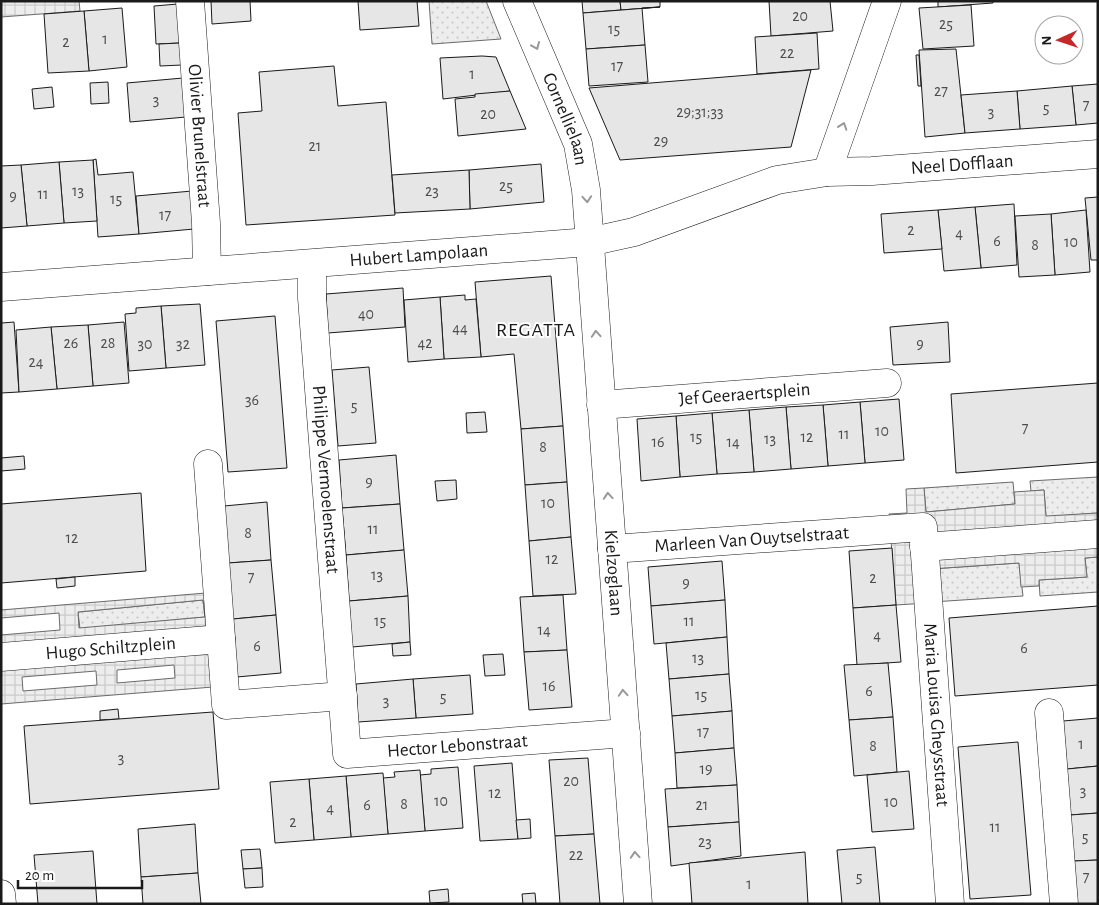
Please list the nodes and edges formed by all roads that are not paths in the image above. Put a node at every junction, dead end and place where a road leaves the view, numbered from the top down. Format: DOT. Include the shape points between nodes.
graph roads {
  1 [pos="190,1"];
  2 [pos="517,1"];
  3 [pos="887,1"];
  4 [pos="1098,154"];
  5 [pos="827,172"];
  6 [pos="590,242"];
  7 [pos="312,264"];
  8 [pos="208,271"];
  9 [pos="1,287"];
  10 [pos="887,383"];
  11 [pos="602,405"];
  12 [pos="208,464"];
  13 [pos="1098,534"];
  14 [pos="924,537"];
  15 [pos="612,549"];
  16 [pos="220,639"];
  17 [pos="1,657"];
  18 [pos="343,696"];
  19 [pos="1049,713"];
  20 [pos="626,733"];
  21 [pos="1,894"];
  22 [pos="2,904"];
  23 [pos="638,904"];
  24 [pos="950,904"];
  25 [pos="1064,904"];
  1 -- 8 [label="street, Olivier Brunelstraat"];
  2 -- 6 [label="street, Cornellielaan, one-way" via="578,144"];
  5 -- 3 [label="street, one-way"];
  4 -- 5 [label="street, Neel Dofflaan" via="872,172"];
  5 -- 6 [label="street, Hubert Lampolaan" via="777,180 634,232"];
  6 -- 7 [label="street, Hubert Lampolaan"];
  11 -- 6 [label="street, Kielzoglaan, one-way"];
  7 -- 8 [label="street, Hubert Lampolaan"];
  7 -- 18 [label="street, Philippe Vermoelenstraat"];
  8 -- 9 [label="street, Hubert Lampolaan"];
  10 -- 11 [label="street, Jef Geeraertsplein"];
  15 -- 11 [label="street, Kielzoglaan, one-way"];
  12 -- 16 [label="street"];
  13 -- 14 [label="street, Marleen Van Ouytselstraat"];
  14 -- 15 [label="street, Marleen Van Ouytselstraat" via="890,529"];
  14 -- 24 [label="street, Maria Louisa Gheysstraat"];
  20 -- 15 [label="street, Kielzoglaan, one-way"];
  16 -- 17 [label="street, Hugo Schiltzplein"];
  16 -- 18 [label="street" via="226,705"];
  18 -- 20 [label="street, Hector Lebonstraat" via="347,754"];
  19 -- 25 [label="street"];
  23 -- 20 [label="street, Kielzoglaan, one-way"];
  21 -- 22 [label="street"];
}
